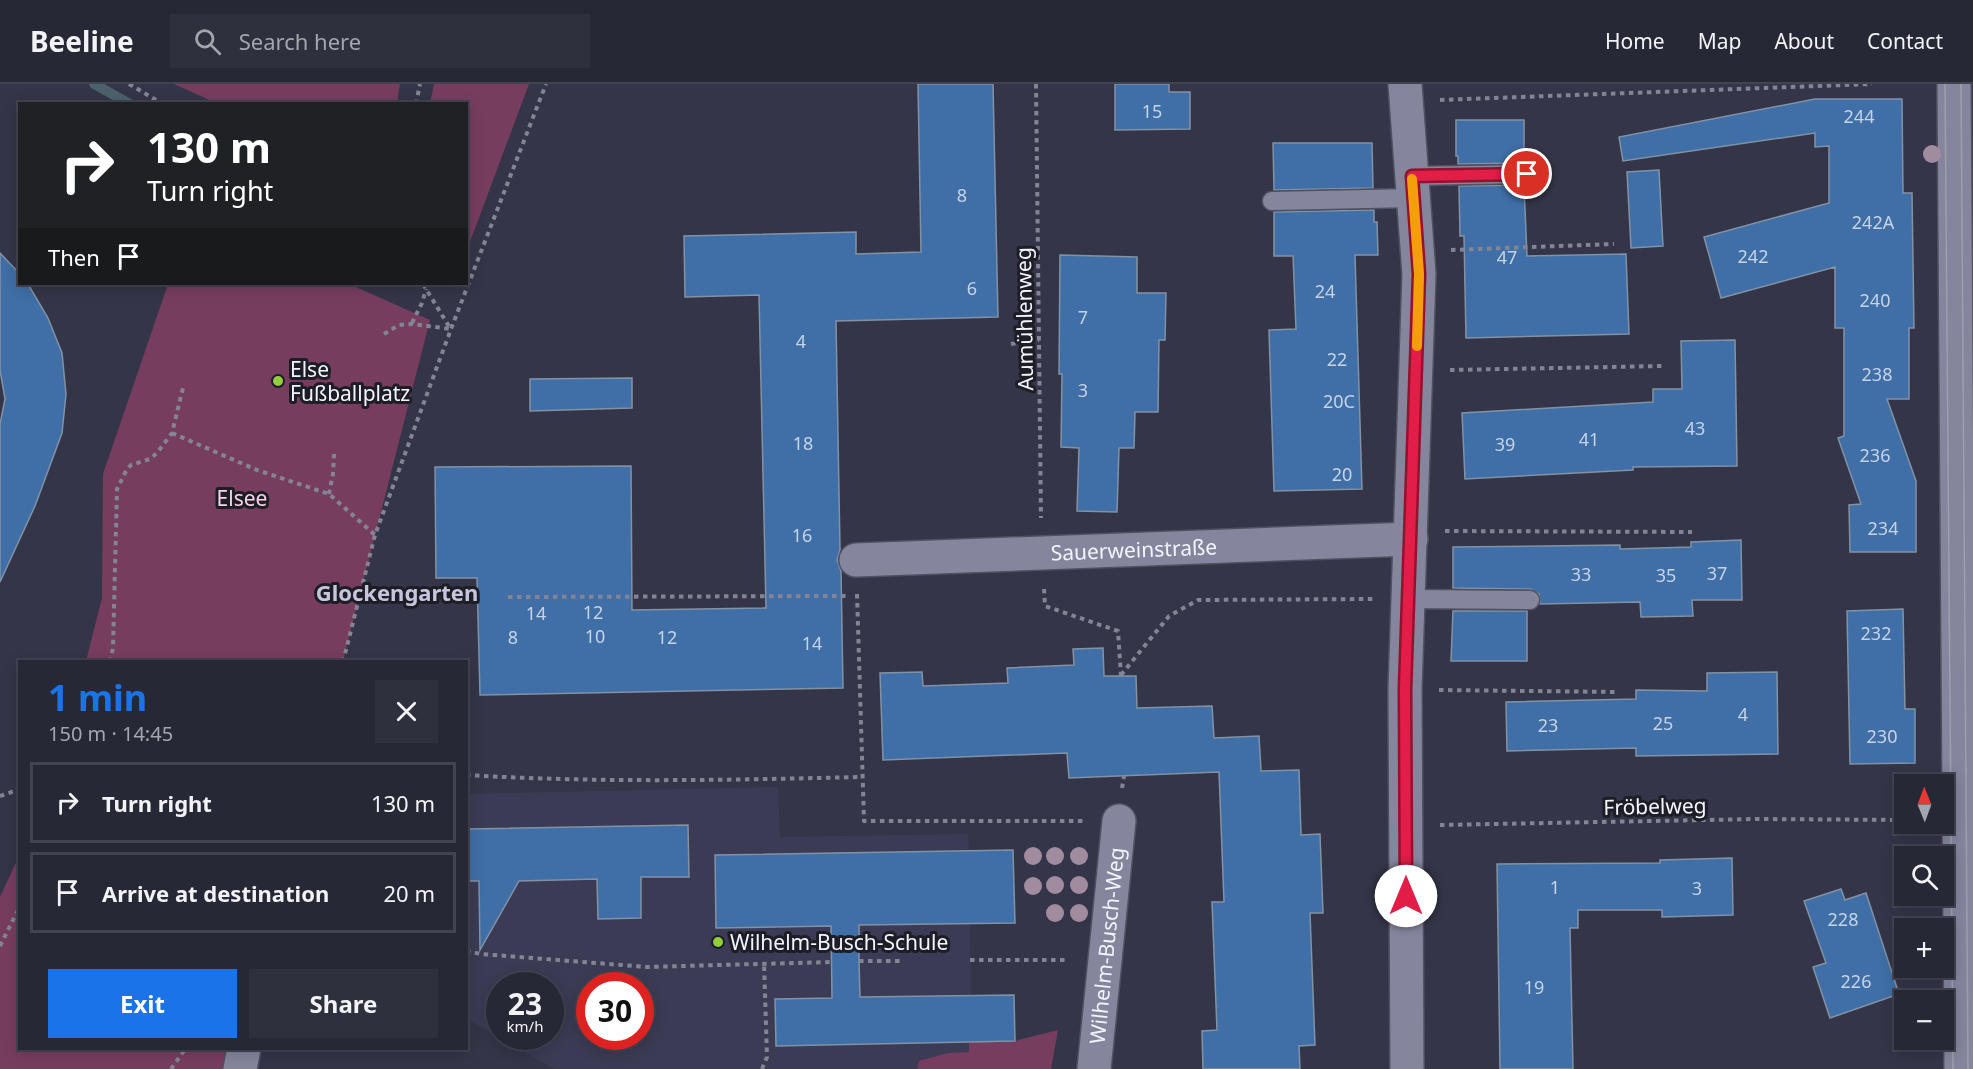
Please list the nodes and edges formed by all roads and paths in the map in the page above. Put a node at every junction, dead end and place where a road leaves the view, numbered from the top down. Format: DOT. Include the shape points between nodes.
graph roads {
  1 [pos="129,84"];
  2 [pos="420,84"];
  3 [pos="546,84"];
  4 [pos="1036,84"];
  5 [pos="1872,84"];
  6 [pos="1954,84"];
  7 [pos="1406,93"];
  8 [pos="160,102"];
  9 [pos="416,102"];
  10 [pos="1527,174"];
  11 [pos="1413,187"];
  12 [pos="1272,201"];
  13 [pos="1614,244"];
  14 [pos="1418,251"];
  15 [pos="424,286"];
  16 [pos="412,324"];
  17 [pos="451,329"];
  18 [pos="384,334"];
  19 [pos="1039,340"];
  20 [pos="1011,344"];
  21 [pos="1663,366"];
  22 [pos="1416,371"];
  23 [pos="183,388"];
  24 [pos="172,433"];
  25 [pos="334,454"];
  26 [pos="328,494"];
  27 [pos="1692,532"];
  28 [pos="375,535"];
  29 [pos="1411,535"];
  30 [pos="1041,554"];
  31 [pos="856,561"];
  32 [pos="857,596"];
  33 [pos="508,597"];
  34 [pos="1409,599"];
  35 [pos="1530,600"];
  36 [pos="110,660"];
  37 [pos="344,660"];
  38 [pos="1405,689"];
  39 [pos="1619,692"];
  40 [pos="468,775"];
  41 [pos="862,777"];
  42 [pos="18,790"];
  43 [pos="0,796"];
  44 [pos="1894,820"];
  45 [pos="1119,821"];
  46 [pos="1407,826"];
  47 [pos="18,910"];
  48 [pos="0,946"];
  49 [pos="468,951"];
  50 [pos="970,960"];
  51 [pos="859,961"];
  52 [pos="900,961"];
  53 [pos="1106,961"];
  54 [pos="832,962"];
  55 [pos="764,963"];
  56 [pos="185,1050"];
  57 [pos="244,1050"];
  58 [pos="171,1069"];
  59 [pos="240,1069"];
  60 [pos="762,1069"];
  61 [pos="1094,1069"];
  62 [pos="1407,1069"];
  63 [pos="1961,1069"];
  1 -- 8 [label="path"];
  2 -- 9 [label="path"];
  3 -- 17 [label="path"];
  4 -- 19 [label="path, Aumühlenweg"];
  5 -- 7 [label="path"];
  6 -- 63 [label="street"];
  7 -- 11 [label="street"];
  10 -- 11 [label="lane"];
  11 -- 12 [label="lane"];
  11 -- 14 [label="street"];
  13 -- 14 [label="path"];
  14 -- 22 [label="street"];
  15 -- 16 [label="path" via="422,303"];
  15 -- 17 [label="path"];
  16 -- 17 [label="path"];
  16 -- 18 [label="path" via="399,325"];
  17 -- 28 [label="path"];
  19 -- 20 [label="path"];
  19 -- 30 [label="path, Aumühlenweg"];
  21 -- 22 [label="path"];
  22 -- 29 [label="street"];
  23 -- 24 [label="path"];
  24 -- 26 [label="path" via="257,470"];
  24 -- 36 [label="path" via="155,456 127,469 117,489"];
  25 -- 26 [label="path"];
  26 -- 28 [label="path"];
  27 -- 29 [label="path"];
  28 -- 37 [label="path"];
  29 -- 30 [label="street, Sauerweinstraße"];
  29 -- 34 [label="street"];
  30 -- 31 [label="street, Sauerweinstraße"];
  30 -- 34 [label="path, Aumühlenweg" via="1045,606 1118,631 1121,676 1169,616 1198,600"];
  31 -- 32 [label="path"];
  32 -- 33 [label="path"];
  32 -- 41 [label="path"];
  34 -- 35 [label="lane"];
  34 -- 38 [label="street"];
  38 -- 39 [label="path"];
  38 -- 46 [label="street"];
  40 -- 41 [label="path"];
  41 -- 45 [label="path" via="864,821"];
  42 -- 43 [label="path"];
  44 -- 46 [label="path, Fröbelweg"];
  45 -- 53 [label="street, Wilhelm-Busch-Weg"];
  46 -- 62 [label="street"];
  47 -- 48 [label="path"];
  49 -- 55 [label="path" via="647,967"];
  50 -- 53 [label="path"];
  51 -- 52 [label="path"];
  53 -- 61 [label="street, Wilhelm-Busch-Weg"];
  54 -- 55 [label="path"];
  55 -- 60 [label="path" via="767,1057"];
  56 -- 58 [label="path"];
  57 -- 59 [label="street"];
}
